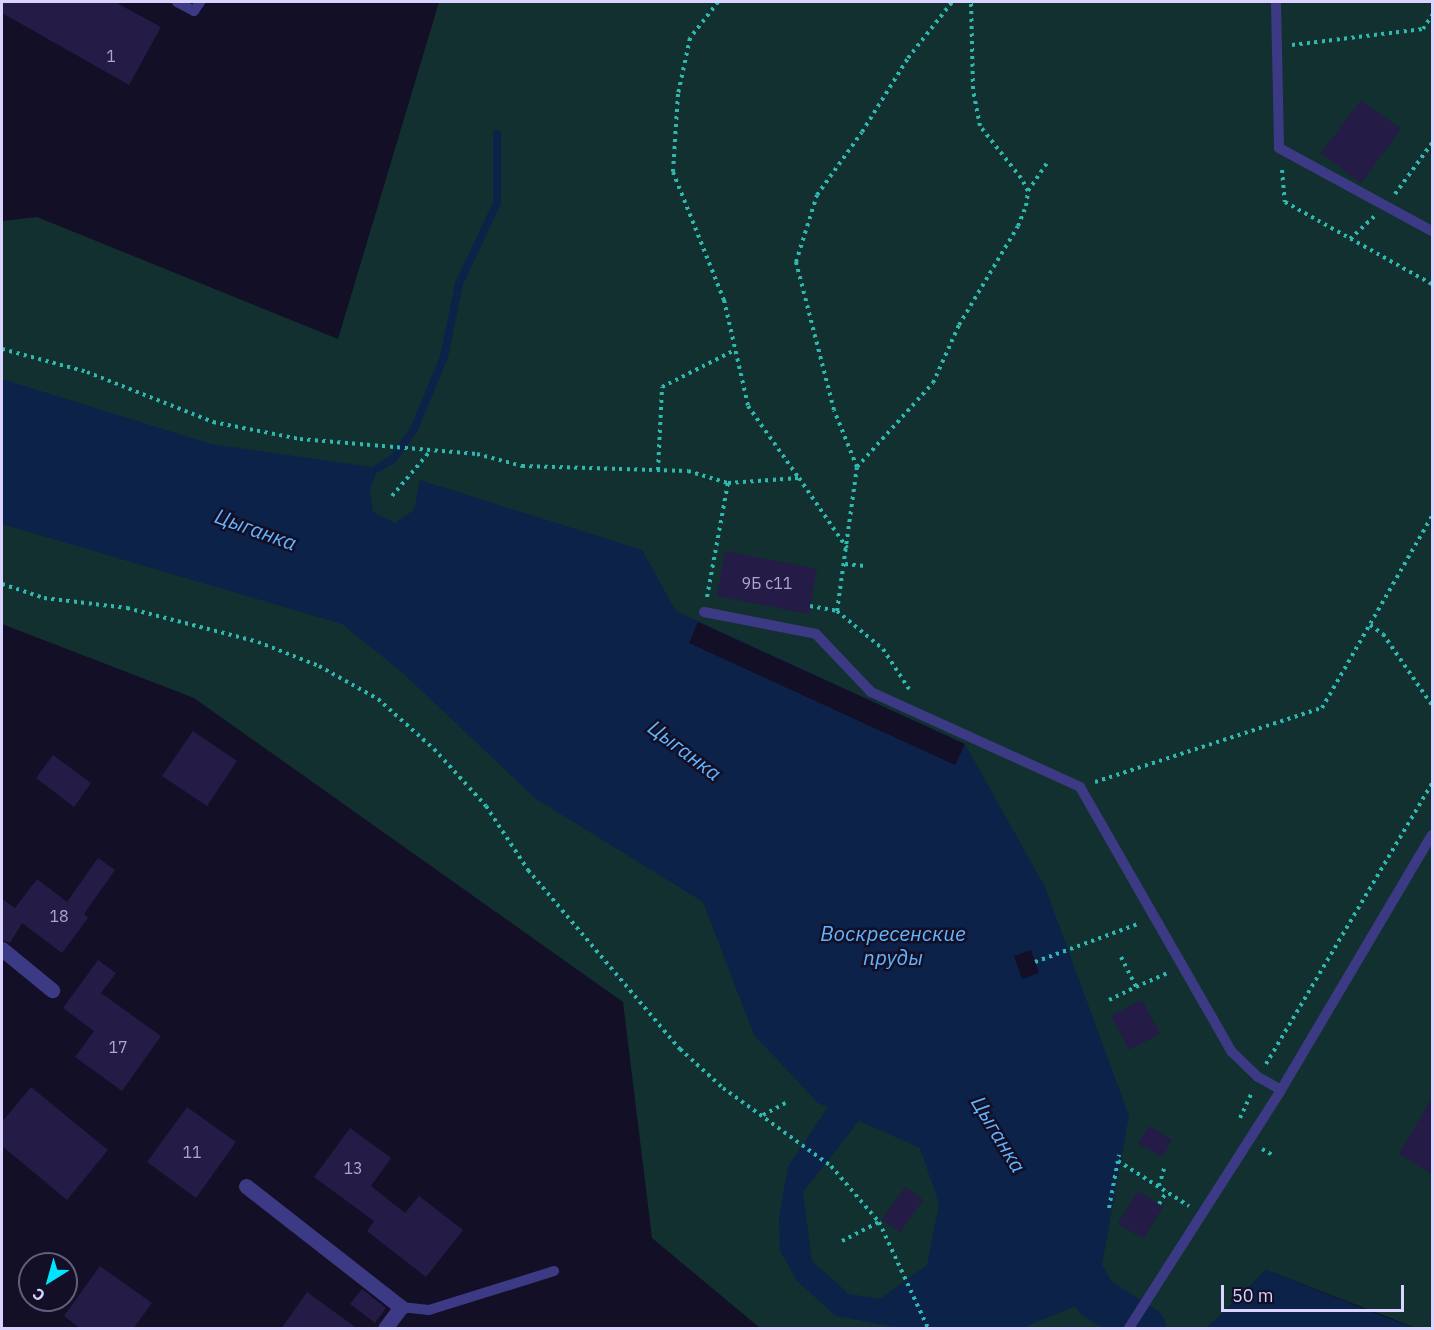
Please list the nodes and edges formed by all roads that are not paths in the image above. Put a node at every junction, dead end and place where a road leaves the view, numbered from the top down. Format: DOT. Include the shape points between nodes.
graph roads {
  1 [pos="177,2"];
  2 [pos="200,2"];
  3 [pos="1276,2"];
  4 [pos="1432,231"];
  5 [pos="704,612"];
  6 [pos="1432,834"];
  7 [pos="2,949"];
  8 [pos="52,990"];
  9 [pos="1281,1090"];
  10 [pos="246,1186"];
  11 [pos="554,1271"];
  12 [pos="401,1307"];
  13 [pos="385,1329"];
  14 [pos="1129,1329"];
  1 -- 2 [label="lane" via="194,11"];
  3 -- 4 [label="lane" via="1279,148"];
  5 -- 9 [label="lane" via="816,634 871,692 1080,787 1232,1052 1258,1077"];
  6 -- 9 [label="lane"];
  7 -- 8 [label="street"];
  9 -- 14 [label="lane"];
  10 -- 12 [label="street"];
  11 -- 12 [label="lane" via="429,1310"];
  12 -- 13 [label="street"];
}
